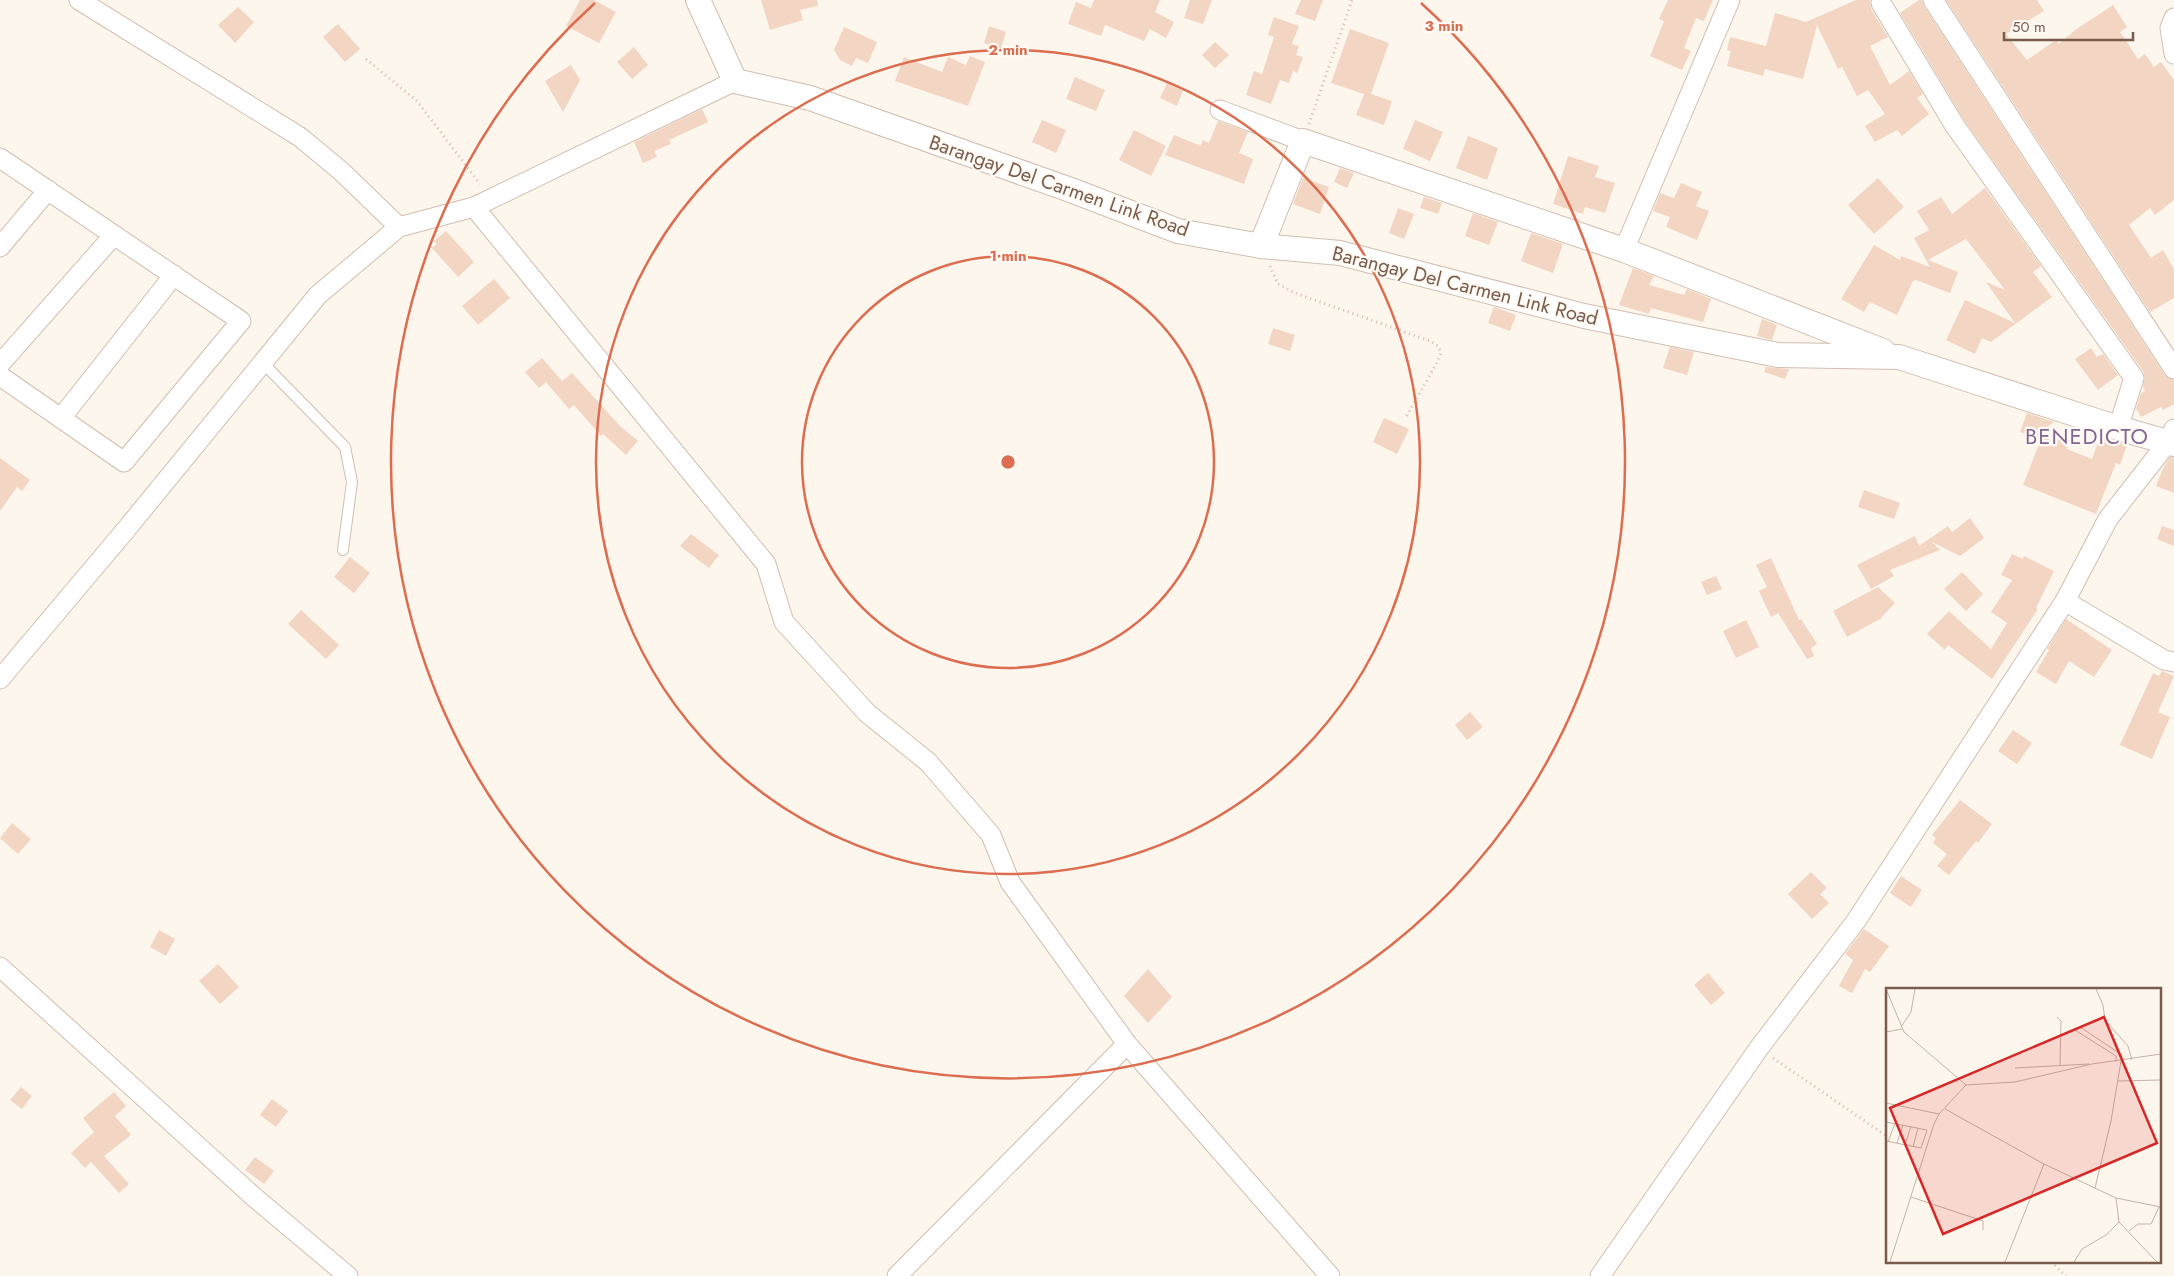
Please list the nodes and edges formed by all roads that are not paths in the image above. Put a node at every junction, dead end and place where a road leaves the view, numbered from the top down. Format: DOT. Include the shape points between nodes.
graph roads {
  1 [pos="79,0"];
  2 [pos="698,0"];
  3 [pos="1730,0"];
  4 [pos="1934,0"];
  5 [pos="1882,3"];
  6 [pos="2174,18"];
  7 [pos="2174,54"];
  8 [pos="735,81"];
  9 [pos="1220,110"];
  10 [pos="1302,141"];
  11 [pos="0,158"];
  12 [pos="48,190"];
  13 [pos="483,203"];
  14 [pos="399,227"];
  15 [pos="114,235"];
  16 [pos="1262,246"];
  17 [pos="0,247"];
  18 [pos="1624,250"];
  19 [pos="174,275"];
  20 [pos="1899,357"];
  21 [pos="263,363"];
  22 [pos="0,364"];
  23 [pos="2174,369"];
  24 [pos="0,376"];
  25 [pos="61,418"];
  26 [pos="2118,428"];
  27 [pos="2172,438"];
  28 [pos="343,550"];
  29 [pos="2065,602"];
  30 [pos="2174,662"];
  31 [pos="0,679"];
  32 [pos="0,967"];
  33 [pos="1127,1044"];
  34 [pos="348,1276"];
  35 [pos="897,1276"];
  36 [pos="1330,1276"];
  37 [pos="1600,1276"];
  1 -- 14 [label="street" via="300,137"];
  2 -- 8 [label="street"];
  3 -- 18 [label="street"];
  4 -- 23 [label="street"];
  5 -- 26 [label="street" via="1955,126 2134,378"];
  6 -- 7 [label="street" via="2170,28"];
  8 -- 13 [label="street"];
  8 -- 16 [label="street, Barangay Del Carmen Link Road" via="810,98 1178,231"];
  9 -- 10 [label="street"];
  10 -- 16 [label="street"];
  10 -- 18 [label="street"];
  11 -- 12 [label="street"];
  12 -- 15 [label="street"];
  12 -- 17 [label="street"];
  13 -- 14 [label="street"];
  13 -- 33 [label="street" via="766,564 784,622 867,713 928,762 991,835 1010,882"];
  14 -- 21 [label="street" via="318,295"];
  15 -- 19 [label="street"];
  15 -- 22 [label="street"];
  16 -- 20 [label="street, Barangay Del Carmen Link Road" via="1340,253 1584,316 1778,355"];
  18 -- 20 [label="street"];
  19 -- 25 [label="street"];
  19 -- 25 [label="street" via="241,321 124,462"];
  20 -- 26 [label="street, Barangay Del Carmen Link Road"];
  21 -- 28 [label="lane" via="345,447 352,482"];
  21 -- 31 [label="street"];
  24 -- 25 [label="street"];
  26 -- 27 [label="street, Barangay Del Carmen Link Road"];
  27 -- 29 [label="street" via="2108,518"];
  29 -- 30 [label="street" via="2164,660"];
  29 -- 37 [label="street" via="1856,921 1759,1048"];
  32 -- 34 [label="street" via="218,1164"];
  33 -- 35 [label="street"];
  33 -- 36 [label="street"];
}
